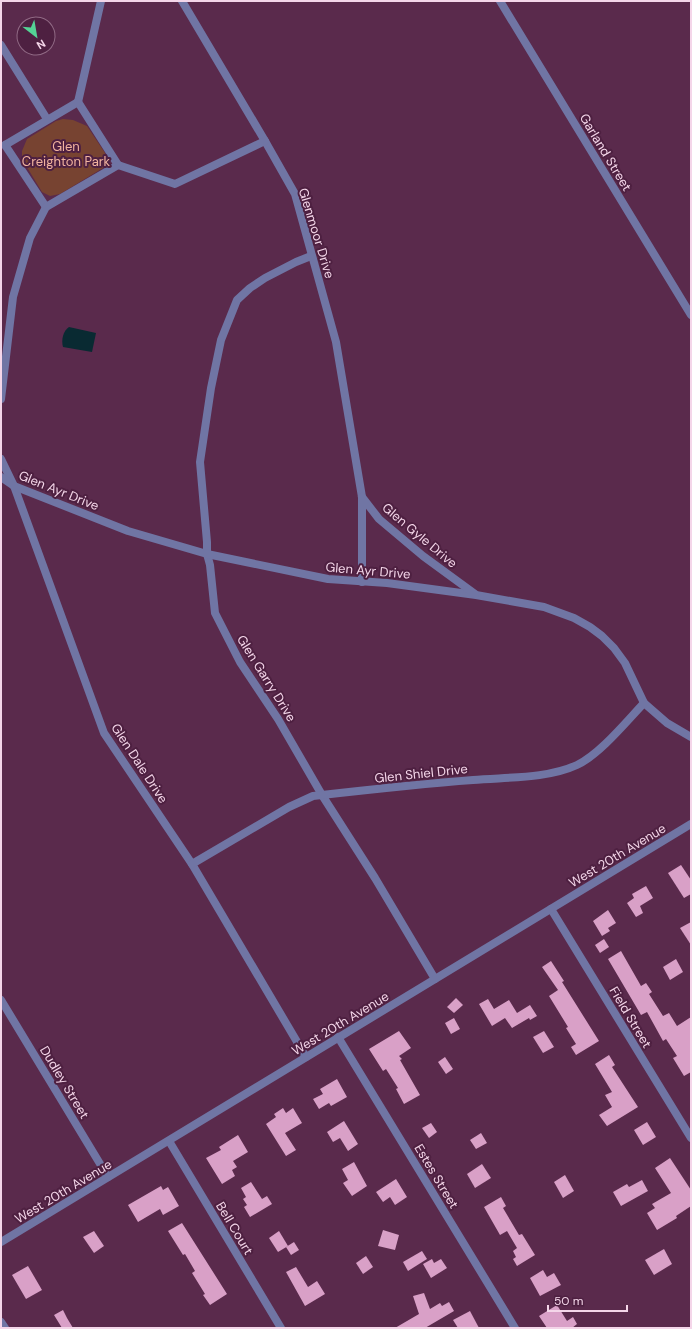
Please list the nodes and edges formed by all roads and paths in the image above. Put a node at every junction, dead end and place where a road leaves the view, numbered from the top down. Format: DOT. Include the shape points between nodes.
graph roads {
  1 [pos="101,1"];
  2 [pos="182,1"];
  3 [pos="500,1"];
  4 [pos="1,45"];
  5 [pos="78,102"];
  6 [pos="47,119"];
  7 [pos="265,141"];
  8 [pos="3,144"];
  9 [pos="118,165"];
  10 [pos="46,207"];
  11 [pos="311,256"];
  12 [pos="691,315"];
  13 [pos="1,399"];
  14 [pos="1,458"];
  15 [pos="1,477"];
  16 [pos="14,486"];
  17 [pos="362,497"];
  18 [pos="207,554"];
  19 [pos="362,582"];
  20 [pos="476,595"];
  21 [pos="644,703"];
  22 [pos="691,737"];
  23 [pos="322,795"];
  24 [pos="691,824"];
  25 [pos="192,864"];
  26 [pos="551,909"];
  27 [pos="435,979"];
  28 [pos="1,1000"];
  29 [pos="338,1037"];
  30 [pos="306,1057"];
  31 [pos="691,1138"];
  32 [pos="169,1141"];
  33 [pos="108,1177"];
  34 [pos="1,1242"];
  35 [pos="1,1322"];
  36 [pos="5,1328"];
  37 [pos="281,1328"];
  38 [pos="515,1328"];
  1 -- 5 [label="street"];
  2 -- 7 [label="street, Glenmoor Drive"];
  3 -- 12 [label="street, Garland Street"];
  4 -- 6 [label="street"];
  5 -- 6 [label="street"];
  5 -- 9 [label="street"];
  6 -- 8 [label="street"];
  7 -- 9 [label="street" via="175,184"];
  7 -- 11 [label="street, Glenmoor Drive" via="295,194"];
  8 -- 10 [label="street"];
  9 -- 10 [label="street"];
  10 -- 13 [label="street" via="30,238 13,297"];
  11 -- 17 [label="street, Glenmoor Drive" via="336,342"];
  11 -- 18 [label="street, Glen Garry Drive" via="271,274 237,300 221,340 200,462"];
  14 -- 16 [label="street, Glen Dale Drive"];
  15 -- 16 [label="street, Glen Ayr Drive"];
  16 -- 18 [label="street, Glen Ayr Drive" via="128,531"];
  16 -- 25 [label="street, Glen Dale Drive" via="104,733"];
  17 -- 19 [label="street, Glen Gyle Drive"];
  17 -- 20 [label="street, Glen Gyle Drive" via="379,519"];
  18 -- 19 [label="street, Glen Ayr Drive" via="328,579"];
  18 -- 23 [label="street, Glen Garry Drive" via="215,613 240,662 278,719"];
  19 -- 20 [label="street, Glen Ayr Drive"];
  20 -- 21 [label="street, Glen Ayr Drive" via="544,607 590,627 602,636 625,663"];
  21 -- 22 [label="street, Glen Ayr Drive" via="667,723"];
  21 -- 23 [label="street, Glen Shiel Drive" via="594,753 579,764 565,769 534,775"];
  23 -- 25 [label="street, Glen Shiel Drive" via="312,796 289,807"];
  23 -- 27 [label="street, Glen Garry Drive"];
  24 -- 26 [label="street, West 20th Avenue"];
  25 -- 30 [label="street, Glen Dale Drive"];
  26 -- 27 [label="street, West 20th Avenue"];
  26 -- 31 [label="street, Field Street"];
  27 -- 29 [label="street, West 20th Avenue"];
  28 -- 33 [label="street, Dudley Street"];
  29 -- 30 [label="street, West 20th Avenue"];
  29 -- 38 [label="street, Estes Street"];
  30 -- 32 [label="street, West 20th Avenue"];
  32 -- 33 [label="street, West 20th Avenue"];
  32 -- 37 [label="street, Bell Court"];
  33 -- 34 [label="street, West 20th Avenue"];
  35 -- 36 [label="street"];
}
